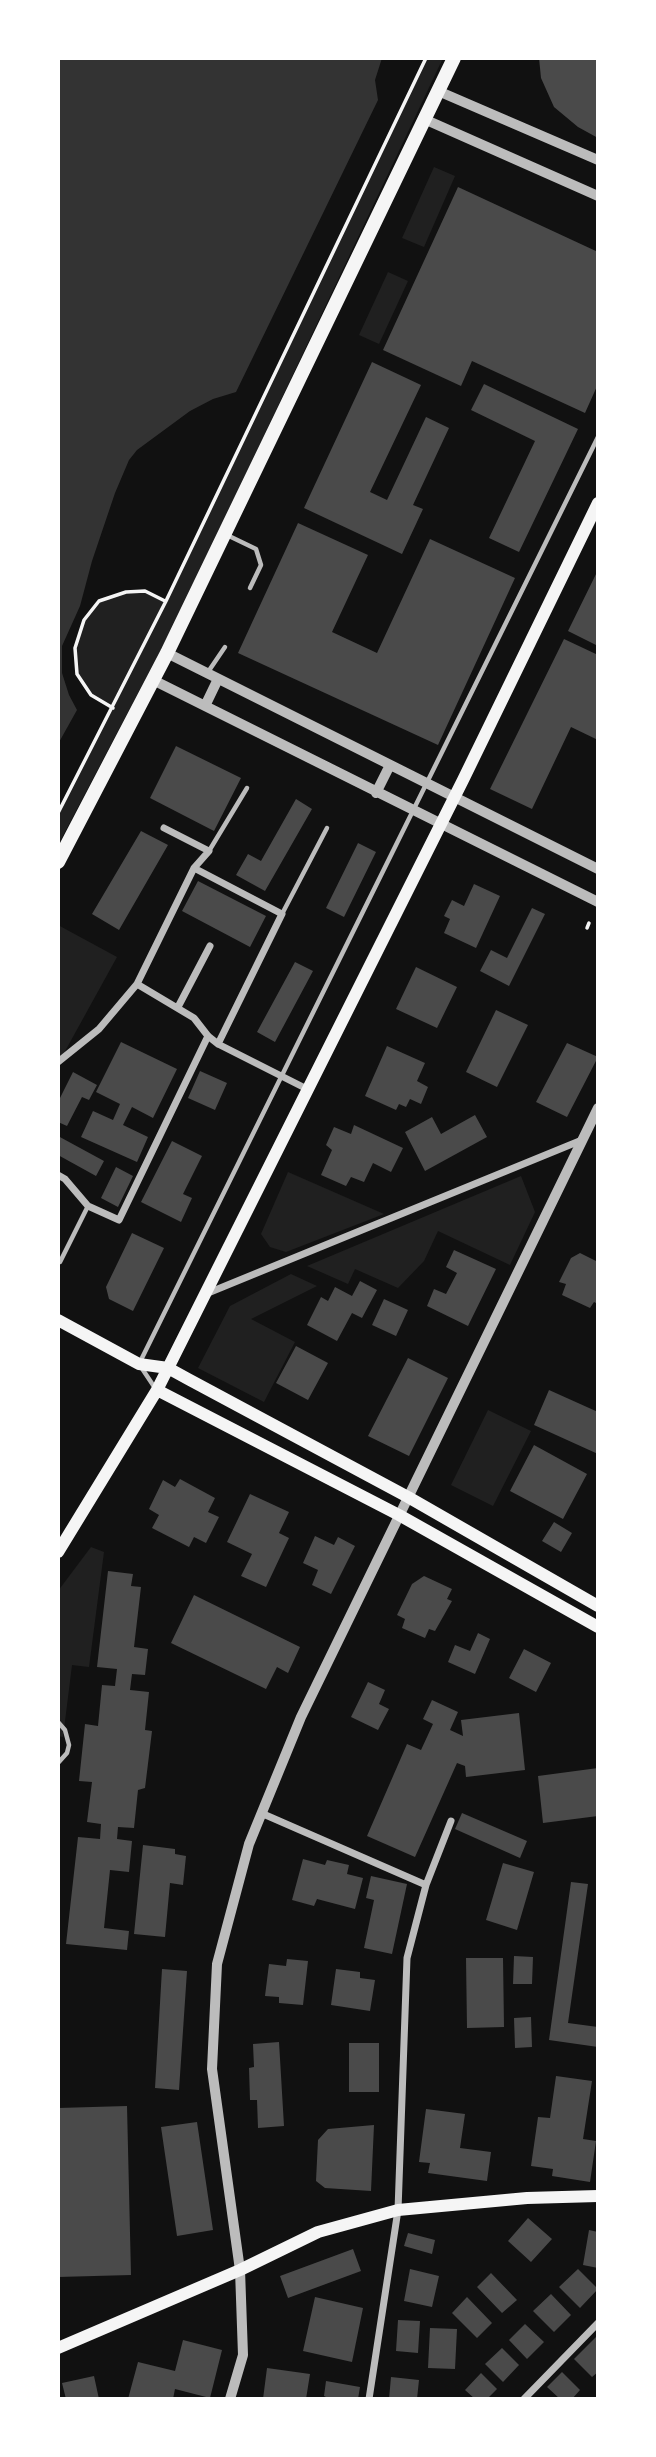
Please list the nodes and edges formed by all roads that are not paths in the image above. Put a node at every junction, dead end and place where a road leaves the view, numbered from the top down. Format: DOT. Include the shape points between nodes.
graph roads {
  1 [pos="454,58"];
  2 [pos="438,91"];
  3 [pos="424,119"];
  4 [pos="598,160"];
  5 [pos="598,196"];
  6 [pos="598,438"];
  7 [pos="598,503"];
  8 [pos="231,521"];
  9 [pos="250,588"];
  10 [pos="225,646"];
  11 [pos="167,653"];
  12 [pos="207,673"];
  13 [pos="218,679"];
  14 [pos="153,680"];
  15 [pos="205,706"];
  16 [pos="390,765"];
  17 [pos="427,783"];
  18 [pos="247,788"];
  19 [pos="376,793"];
  20 [pos="454,796"];
  21 [pos="413,811"];
  22 [pos="440,825"];
  23 [pos="164,828"];
  24 [pos="327,828"];
  25 [pos="209,851"];
  26 [pos="58,862"];
  27 [pos="194,868"];
  28 [pos="598,869"];
  29 [pos="598,902"];
  30 [pos="282,914"];
  31 [pos="210,946"];
  32 [pos="138,984"];
  33 [pos="178,1007"];
  34 [pos="208,1036"];
  35 [pos="218,1044"];
  36 [pos="58,1062"];
  37 [pos="282,1076"];
  38 [pos="307,1089"];
  39 [pos="598,1108"];
  40 [pos="583,1140"];
  41 [pos="58,1175"];
  42 [pos="88,1206"];
  43 [pos="60,1262"];
  44 [pos="206,1294"];
  45 [pos="58,1320"];
  46 [pos="138,1364"];
  47 [pos="168,1368"];
  48 [pos="157,1390"];
  49 [pos="408,1497"];
  50 [pos="399,1515"];
  51 [pos="58,1552"];
  52 [pos="598,1606"];
  53 [pos="598,1627"];
  54 [pos="58,1722"];
  55 [pos="58,1763"];
  56 [pos="261,1812"];
  57 [pos="451,1821"];
  58 [pos="426,1885"];
  59 [pos="598,2196"];
  60 [pos="397,2210"];
  61 [pos="240,2270"];
  62 [pos="598,2323"];
  63 [pos="58,2348"];
  64 [pos="230,2399"];
  65 [pos="369,2399"];
  66 [pos="524,2399"];
  1 -- 2 [label="main road"];
  2 -- 3 [label="main road"];
  2 -- 4 [label="street"];
  3 -- 5 [label="street"];
  3 -- 8 [label="main road"];
  6 -- 17 [label="lane"];
  7 -- 20 [label="main road"];
  8 -- 9 [label="lane" via="229,536 256,549 261,565"];
  8 -- 11 [label="main road"];
  10 -- 12 [label="lane"];
  11 -- 12 [label="street"];
  11 -- 14 [label="main road"];
  12 -- 13 [label="street"];
  13 -- 15 [label="street"];
  13 -- 16 [label="street"];
  14 -- 15 [label="street"];
  14 -- 26 [label="main road"];
  15 -- 19 [label="street"];
  16 -- 17 [label="street"];
  16 -- 19 [label="street"];
  17 -- 20 [label="street"];
  17 -- 21 [label="lane"];
  18 -- 25 [label="lane"];
  19 -- 21 [label="street"];
  20 -- 22 [label="main road"];
  20 -- 28 [label="street"];
  21 -- 22 [label="street"];
  21 -- 37 [label="lane"];
  22 -- 29 [label="street"];
  22 -- 38 [label="main road"];
  23 -- 25 [label="street"];
  24 -- 30 [label="lane"];
  25 -- 27 [label="street"];
  27 -- 30 [label="street"];
  27 -- 32 [label="street"];
  30 -- 35 [label="street"];
  31 -- 33 [label="street"];
  32 -- 33 [label="street"];
  32 -- 36 [label="street" via="99,1029"];
  33 -- 34 [label="street"];
  34 -- 35 [label="street"];
  34 -- 42 [label="street" via="119,1220"];
  35 -- 37 [label="street"];
  37 -- 38 [label="street"];
  37 -- 46 [label="lane"];
  38 -- 44 [label="main road"];
  39 -- 40 [label="street"];
  40 -- 44 [label="street"];
  40 -- 49 [label="street"];
  41 -- 42 [label="street"];
  42 -- 43 [label="lane"];
  44 -- 47 [label="main road"];
  45 -- 46 [label="main road"];
  46 -- 47 [label="main road"];
  46 -- 48 [label="lane"];
  47 -- 48 [label="main road"];
  47 -- 49 [label="main road"];
  48 -- 50 [label="main road"];
  48 -- 51 [label="main road"];
  49 -- 50 [label="street"];
  49 -- 52 [label="main road"];
  50 -- 53 [label="main road"];
  50 -- 56 [label="street" via="301,1717"];
  54 -- 55 [label="lane" via="69,1745"];
  56 -- 58 [label="street"];
  56 -- 61 [label="street" via="217,1964 212,2069"];
  57 -- 58 [label="street"];
  58 -- 60 [label="street" via="407,1958"];
  59 -- 60 [label="main road"];
  60 -- 61 [label="main road" via="318,2232"];
  60 -- 65 [label="street"];
  61 -- 63 [label="main road"];
  61 -- 64 [label="street" via="243,2355"];
  62 -- 66 [label="street"];
}
